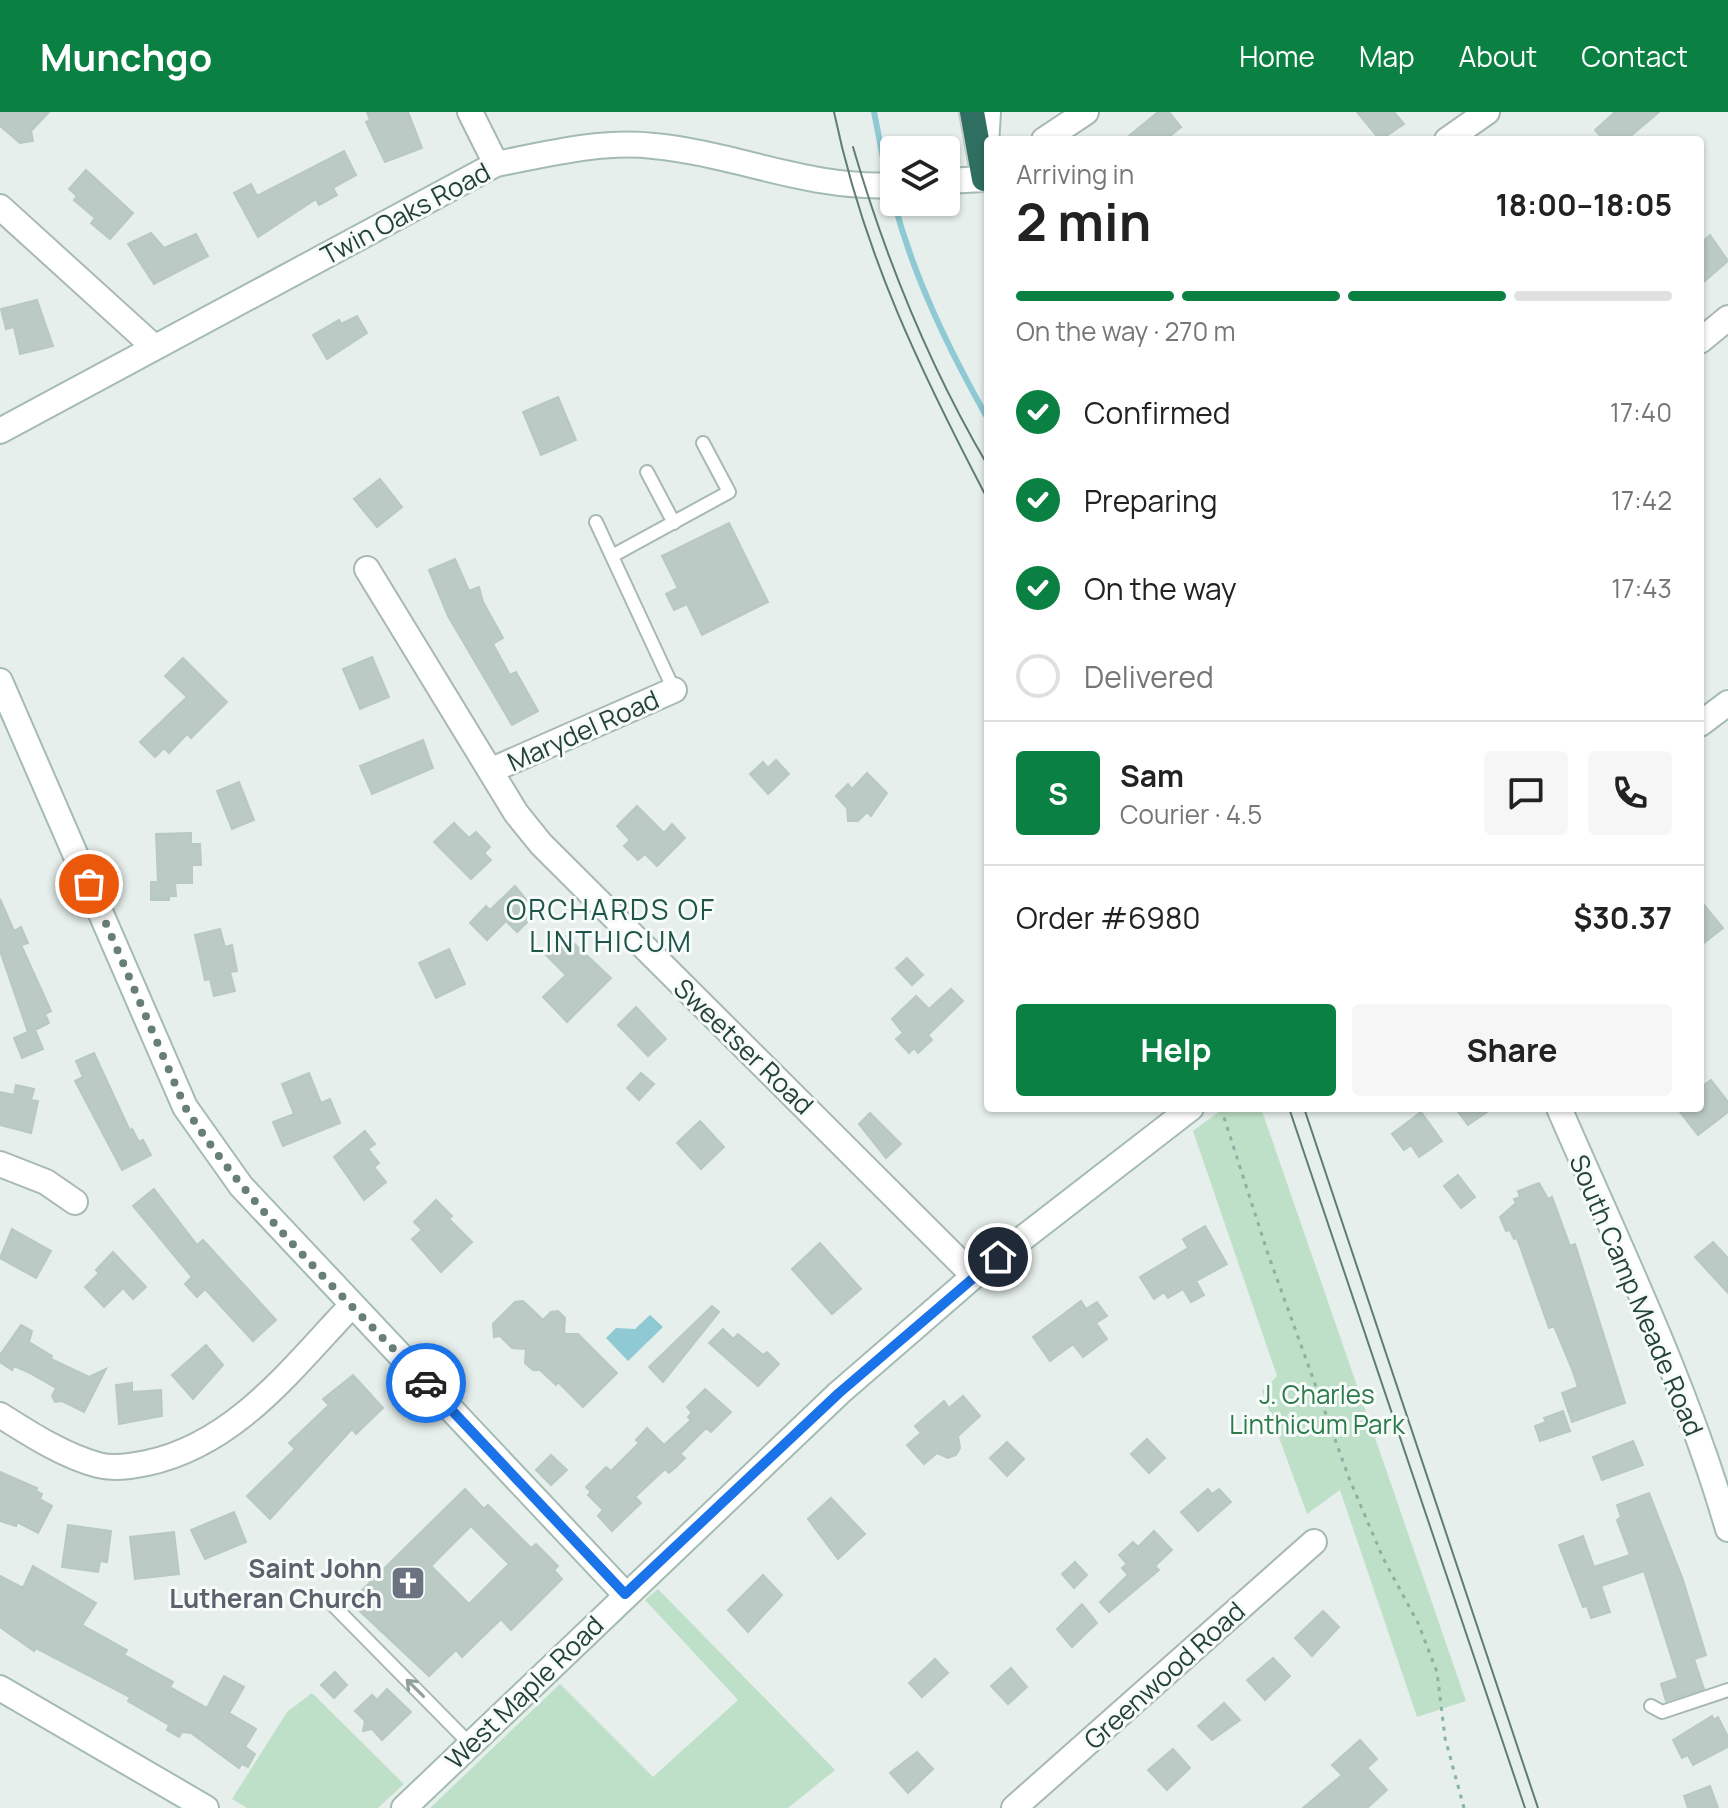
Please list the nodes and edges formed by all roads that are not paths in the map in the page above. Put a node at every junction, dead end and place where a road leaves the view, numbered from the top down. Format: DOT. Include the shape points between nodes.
graph roads {
  1 [pos="470,112"];
  2 [pos="975,112"];
  3 [pos="988,112"];
  4 [pos="1487,112"];
  5 [pos="1076,115"];
  6 [pos="988,136"];
  7 [pos="1049,136"];
  8 [pos="1453,136"];
  9 [pos="496,164"];
  10 [pos="984,165"];
  11 [pos="960,182"];
  12 [pos="984,183"];
  13 [pos="880,185"];
  14 [pos="0,207"];
  15 [pos="1728,318"];
  16 [pos="1704,338"];
  17 [pos="153,346"];
  18 [pos="0,431"];
  19 [pos="703,443"];
  20 [pos="647,472"];
  21 [pos="596,522"];
  22 [pos="674,523"];
  23 [pos="612,556"];
  24 [pos="367,569"];
  25 [pos="0,681"];
  26 [pos="674,690"];
  27 [pos="1728,703"];
  28 [pos="1704,721"];
  29 [pos="492,770"];
  30 [pos="1186,1112"];
  31 [pos="1561,1112"];
  32 [pos="0,1164"];
  33 [pos="75,1202"];
  34 [pos="974,1276"];
  35 [pos="352,1305"];
  36 [pos="0,1415"];
  37 [pos="1727,1520"];
  38 [pos="1314,1542"];
  39 [pos="625,1594"];
  40 [pos="327,1599"];
  41 [pos="0,1688"];
  42 [pos="1728,1690"];
  43 [pos="1651,1706"];
  44 [pos="470,1744"];
  45 [pos="1019,1806"];
  46 [pos="206,1808"];
  47 [pos="404,1808"];
  1 -- 9 [label="street"];
  2 -- 10 [label="highway"];
  3 -- 6 [label="street"];
  4 -- 8 [label="street"];
  5 -- 7 [label="street"];
  9 -- 13 [label="street, Twin Oaks Road" via="582,147 652,145 826,183"];
  9 -- 17 [label="street, Twin Oaks Road"];
  11 -- 12 [label="street"];
  14 -- 17 [label="street"];
  15 -- 16 [label="street"];
  17 -- 18 [label="street, Twin Oaks Road"];
  19 -- 22 [label="lane" via="729,492"];
  20 -- 22 [label="lane"];
  21 -- 23 [label="lane"];
  22 -- 23 [label="lane"];
  23 -- 26 [label="lane"];
  24 -- 29 [label="street, Sweetser Road"];
  25 -- 35 [label="street" via="185,1107 241,1186"];
  26 -- 29 [label="street, Marydel Road"];
  27 -- 28 [label="street"];
  29 -- 34 [label="street, Sweetser Road" via="541,844"];
  30 -- 34 [label="street, West Maple Road"];
  31 -- 37 [label="street, South Camp Meade Road" via="1657,1334"];
  32 -- 33 [label="street" via="46,1182"];
  34 -- 39 [label="street, West Maple Road" via="839,1393"];
  35 -- 36 [label="street" via="268,1394 203,1445 174,1457 136,1466 100,1466 43,1442"];
  35 -- 39 [label="street"];
  38 -- 45 [label="street, Greenwood Road"];
  39 -- 44 [label="street, West Maple Road"];
  44 -- 40 [label="lane, one-way"];
  41 -- 46 [label="street"];
  42 -- 43 [label="lane" via="1662,1712"];
  44 -- 47 [label="street, West Maple Road"];
}
